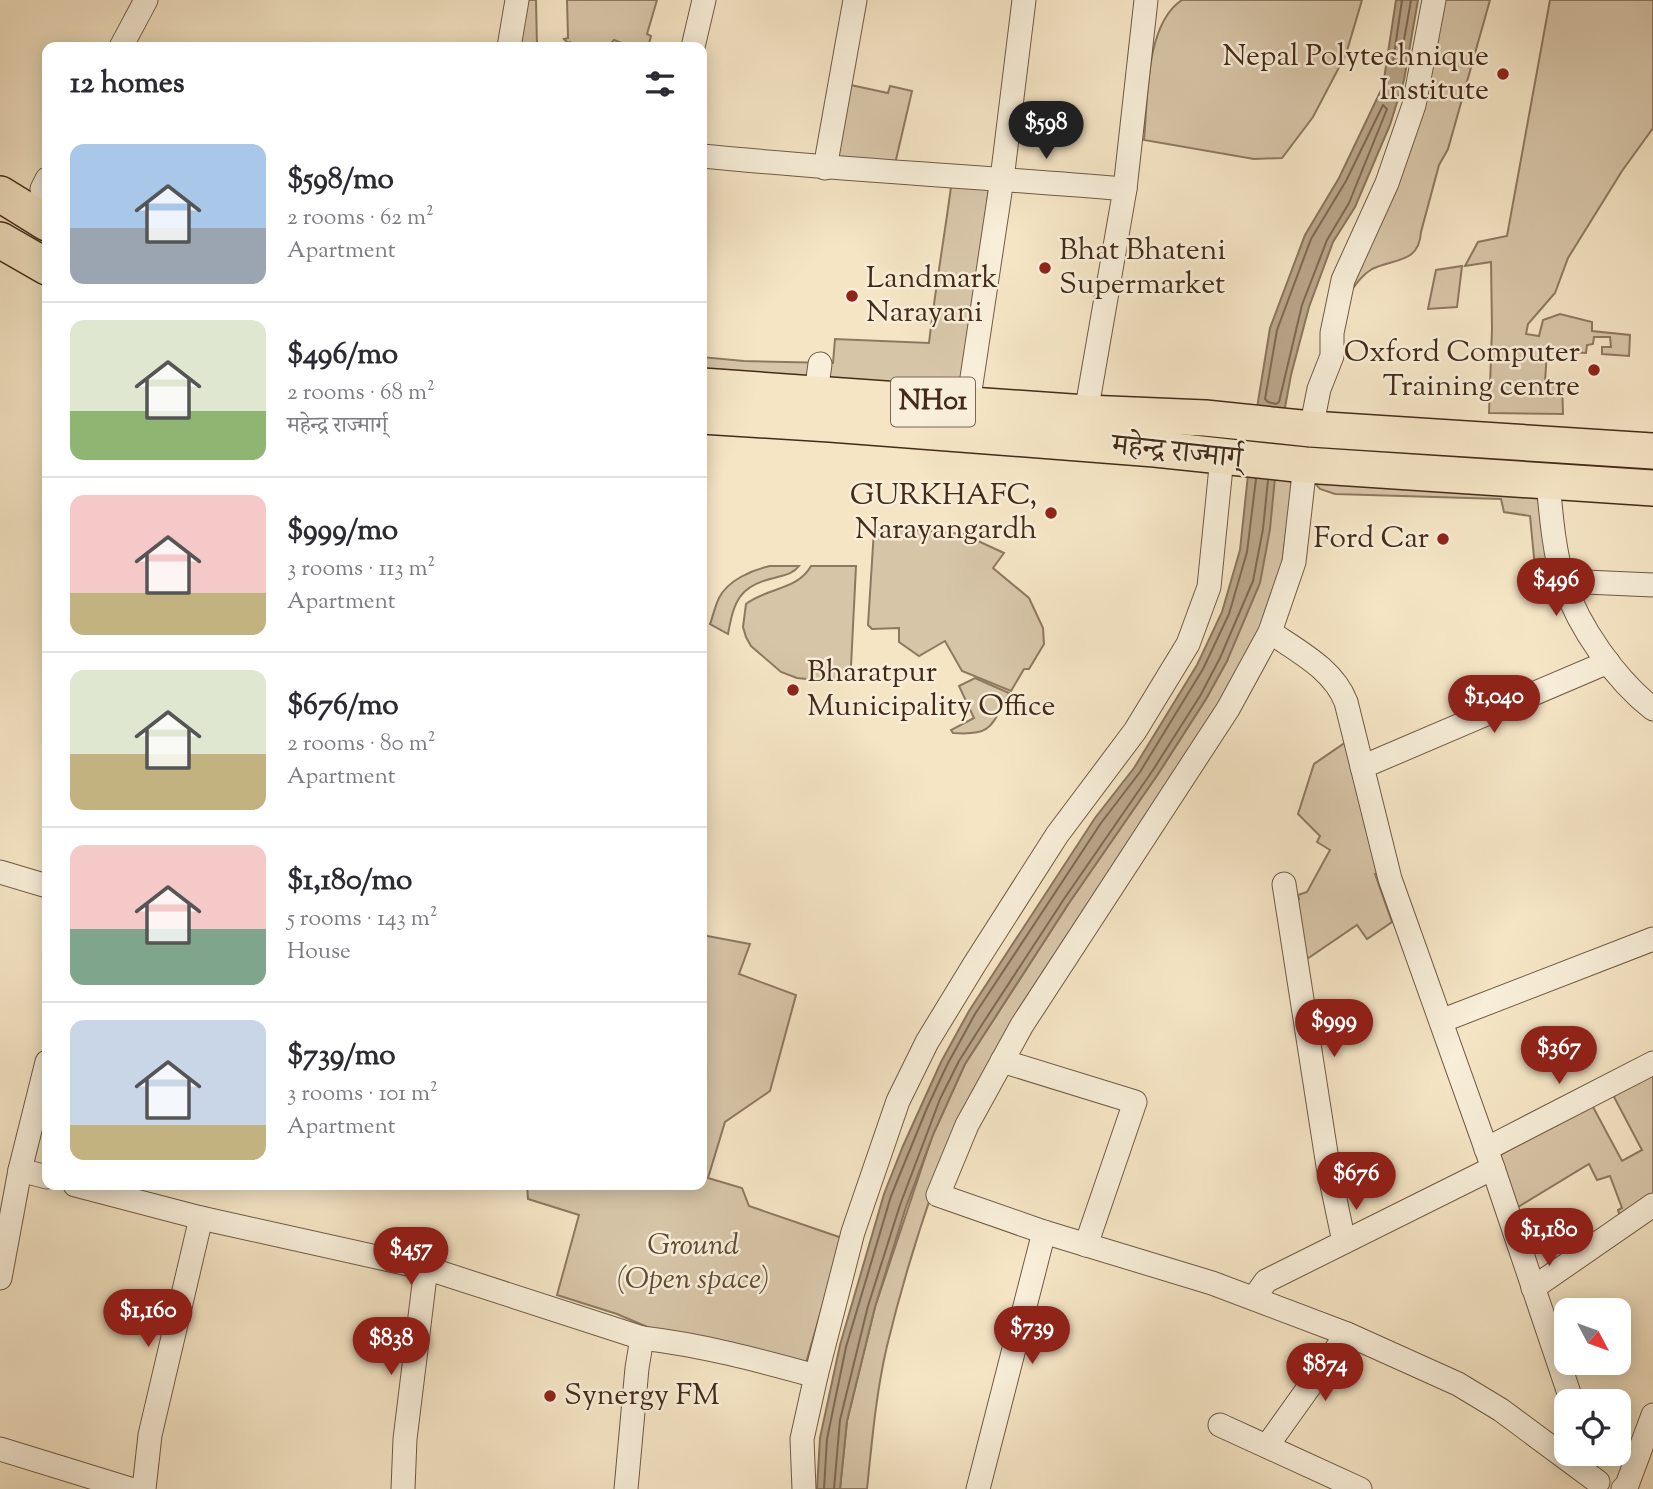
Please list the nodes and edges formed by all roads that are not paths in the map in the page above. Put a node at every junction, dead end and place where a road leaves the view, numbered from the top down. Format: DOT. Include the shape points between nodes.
graph roads {
  1 [pos="146,0"];
  2 [pos="517,0"];
  3 [pos="704,0"];
  4 [pos="855,0"];
  5 [pos="1024,0"];
  6 [pos="1146,0"];
  7 [pos="1434,0"];
  8 [pos="124,42"];
  9 [pos="510,42"];
  10 [pos="694,42"];
  11 [pos="707,156"];
  12 [pos="825,168"];
  13 [pos="1002,179"];
  14 [pos="1125,190"];
  15 [pos="0,194"];
  16 [pos="42,197"];
  17 [pos="0,240"];
  18 [pos="42,264"];
  19 [pos="707,386"];
  20 [pos="968,404"];
  21 [pos="1086,413"];
  22 [pos="707,416"];
  23 [pos="1303,428"];
  24 [pos="1653,452"];
  25 [pos="1228,458"];
  26 [pos="1297,465"];
  27 [pos="1548,482"];
  28 [pos="1653,488"];
  29 [pos="1563,581"];
  30 [pos="1653,585"];
  31 [pos="1270,632"];
  32 [pos="1608,662"];
  33 [pos="1653,709"];
  34 [pos="1362,767"];
  35 [pos="0,872"];
  36 [pos="1284,884"];
  37 [pos="42,885"];
  38 [pos="1653,939"];
  39 [pos="1441,1021"];
  40 [pos="1002,1061"];
  41 [pos="1653,1063"];
  42 [pos="42,1082"];
  43 [pos="1489,1158"];
  44 [pos="20,1170"];
  45 [pos="42,1176"];
  46 [pos="95,1190"];
  47 [pos="1653,1205"];
  48 [pos="201,1217"];
  49 [pos="1044,1232"];
  50 [pos="1345,1242"];
  51 [pos="1086,1245"];
  52 [pos="426,1268"];
  53 [pos="0,1278"];
  54 [pos="1533,1288"];
  55 [pos="1254,1298"];
  56 [pos="1347,1334"];
  57 [pos="642,1338"];
  58 [pos="816,1376"];
  59 [pos="1568,1389"];
  60 [pos="1653,1415"];
  61 [pos="1220,1425"];
  62 [pos="1267,1446"];
  63 [pos="0,1449"];
  64 [pos="1593,1466"];
  65 [pos="1599,1485"];
  66 [pos="130,1489"];
  67 [pos="144,1489"];
  68 [pos="403,1489"];
  69 [pos="626,1489"];
  70 [pos="804,1489"];
  71 [pos="978,1489"];
  72 [pos="1360,1489"];
  73 [pos="1623,1489"];
  1 -- 8 [label="street"];
  2 -- 9 [label="street"];
  3 -- 10 [label="street"];
  4 -- 12 [label="street"];
  5 -- 13 [label="street"];
  6 -- 14 [label="street"];
  7 -- 23 [label="street" via="1408,125 1343,280 1332,356"];
  11 -- 12 [label="street"];
  12 -- 13 [label="street"];
  13 -- 14 [label="street"];
  13 -- 20 [label="street"];
  14 -- 21 [label="street"];
  15 -- 16 [label="highway"];
  17 -- 18 [label="highway"];
  19 -- 20 [label="highway, महेन्द्र राज्मार्ग् / NH01" via="818,379"];
  20 -- 21 [label="highway, महेन्द्र राज्मार्ग् / NH01"];
  21 -- 23 [label="highway, महेन्द्र राज्मार्ग् / NH01"];
  22 -- 25 [label="highway, महेन्द्र राज्मार्ग् / NH01"];
  23 -- 24 [label="highway, महेन्द्र राज्मार्ग् / NH01"];
  25 -- 26 [label="highway, महेन्द्र राज्मार्ग् / NH01"];
  25 -- 58 [label="street" via="1209,587 1188,644 1135,731 1057,835 927,1042 898,1101 853,1232"];
  26 -- 27 [label="highway, महेन्द्र राज्मार्ग् / NH01"];
  26 -- 31 [label="street" via="1294,562"];
  27 -- 28 [label="highway, महेन्द्र राज्मार्ग् / NH01"];
  27 -- 29 [label="street"];
  29 -- 30 [label="street"];
  29 -- 32 [label="street"];
  31 -- 34 [label="street" via="1330,674 1340,687"];
  31 -- 40 [label="street" via="1228,709"];
  32 -- 33 [label="street"];
  32 -- 34 [label="street"];
  34 -- 39 [label="street" via="1390,879"];
  35 -- 37 [label="street"];
  36 -- 50 [label="street" via="1328,1166"];
  38 -- 39 [label="street"];
  39 -- 43 [label="street"];
  40 -- 49 [label="street" via="967,1125 938,1195"];
  40 -- 51 [label="street" via="1135,1102"];
  41 -- 43 [label="street"];
  42 -- 44 [label="street"];
  43 -- 50 [label="street"];
  43 -- 54 [label="street"];
  44 -- 45 [label="street"];
  44 -- 53 [label="street"];
  46 -- 48 [label="street"];
  47 -- 54 [label="street"];
  48 -- 52 [label="street"];
  48 -- 67 [label="street" via="150,1435"];
  49 -- 51 [label="street"];
  49 -- 71 [label="street"];
  50 -- 55 [label="street" via="1266,1281"];
  51 -- 55 [label="street"];
  52 -- 57 [label="street"];
  52 -- 68 [label="street"];
  54 -- 59 [label="street"];
  55 -- 56 [label="street"];
  56 -- 62 [label="street"];
  56 -- 65 [label="street" via="1458,1384 1501,1410"];
  57 -- 58 [label="street" via="736,1354"];
  57 -- 69 [label="street"];
  58 -- 70 [label="street" via="802,1439"];
  60 -- 73 [label="street"];
  61 -- 62 [label="street"];
  62 -- 72 [label="street"];
  63 -- 66 [label="street"];
  64 -- 65 [label="street"];
}
